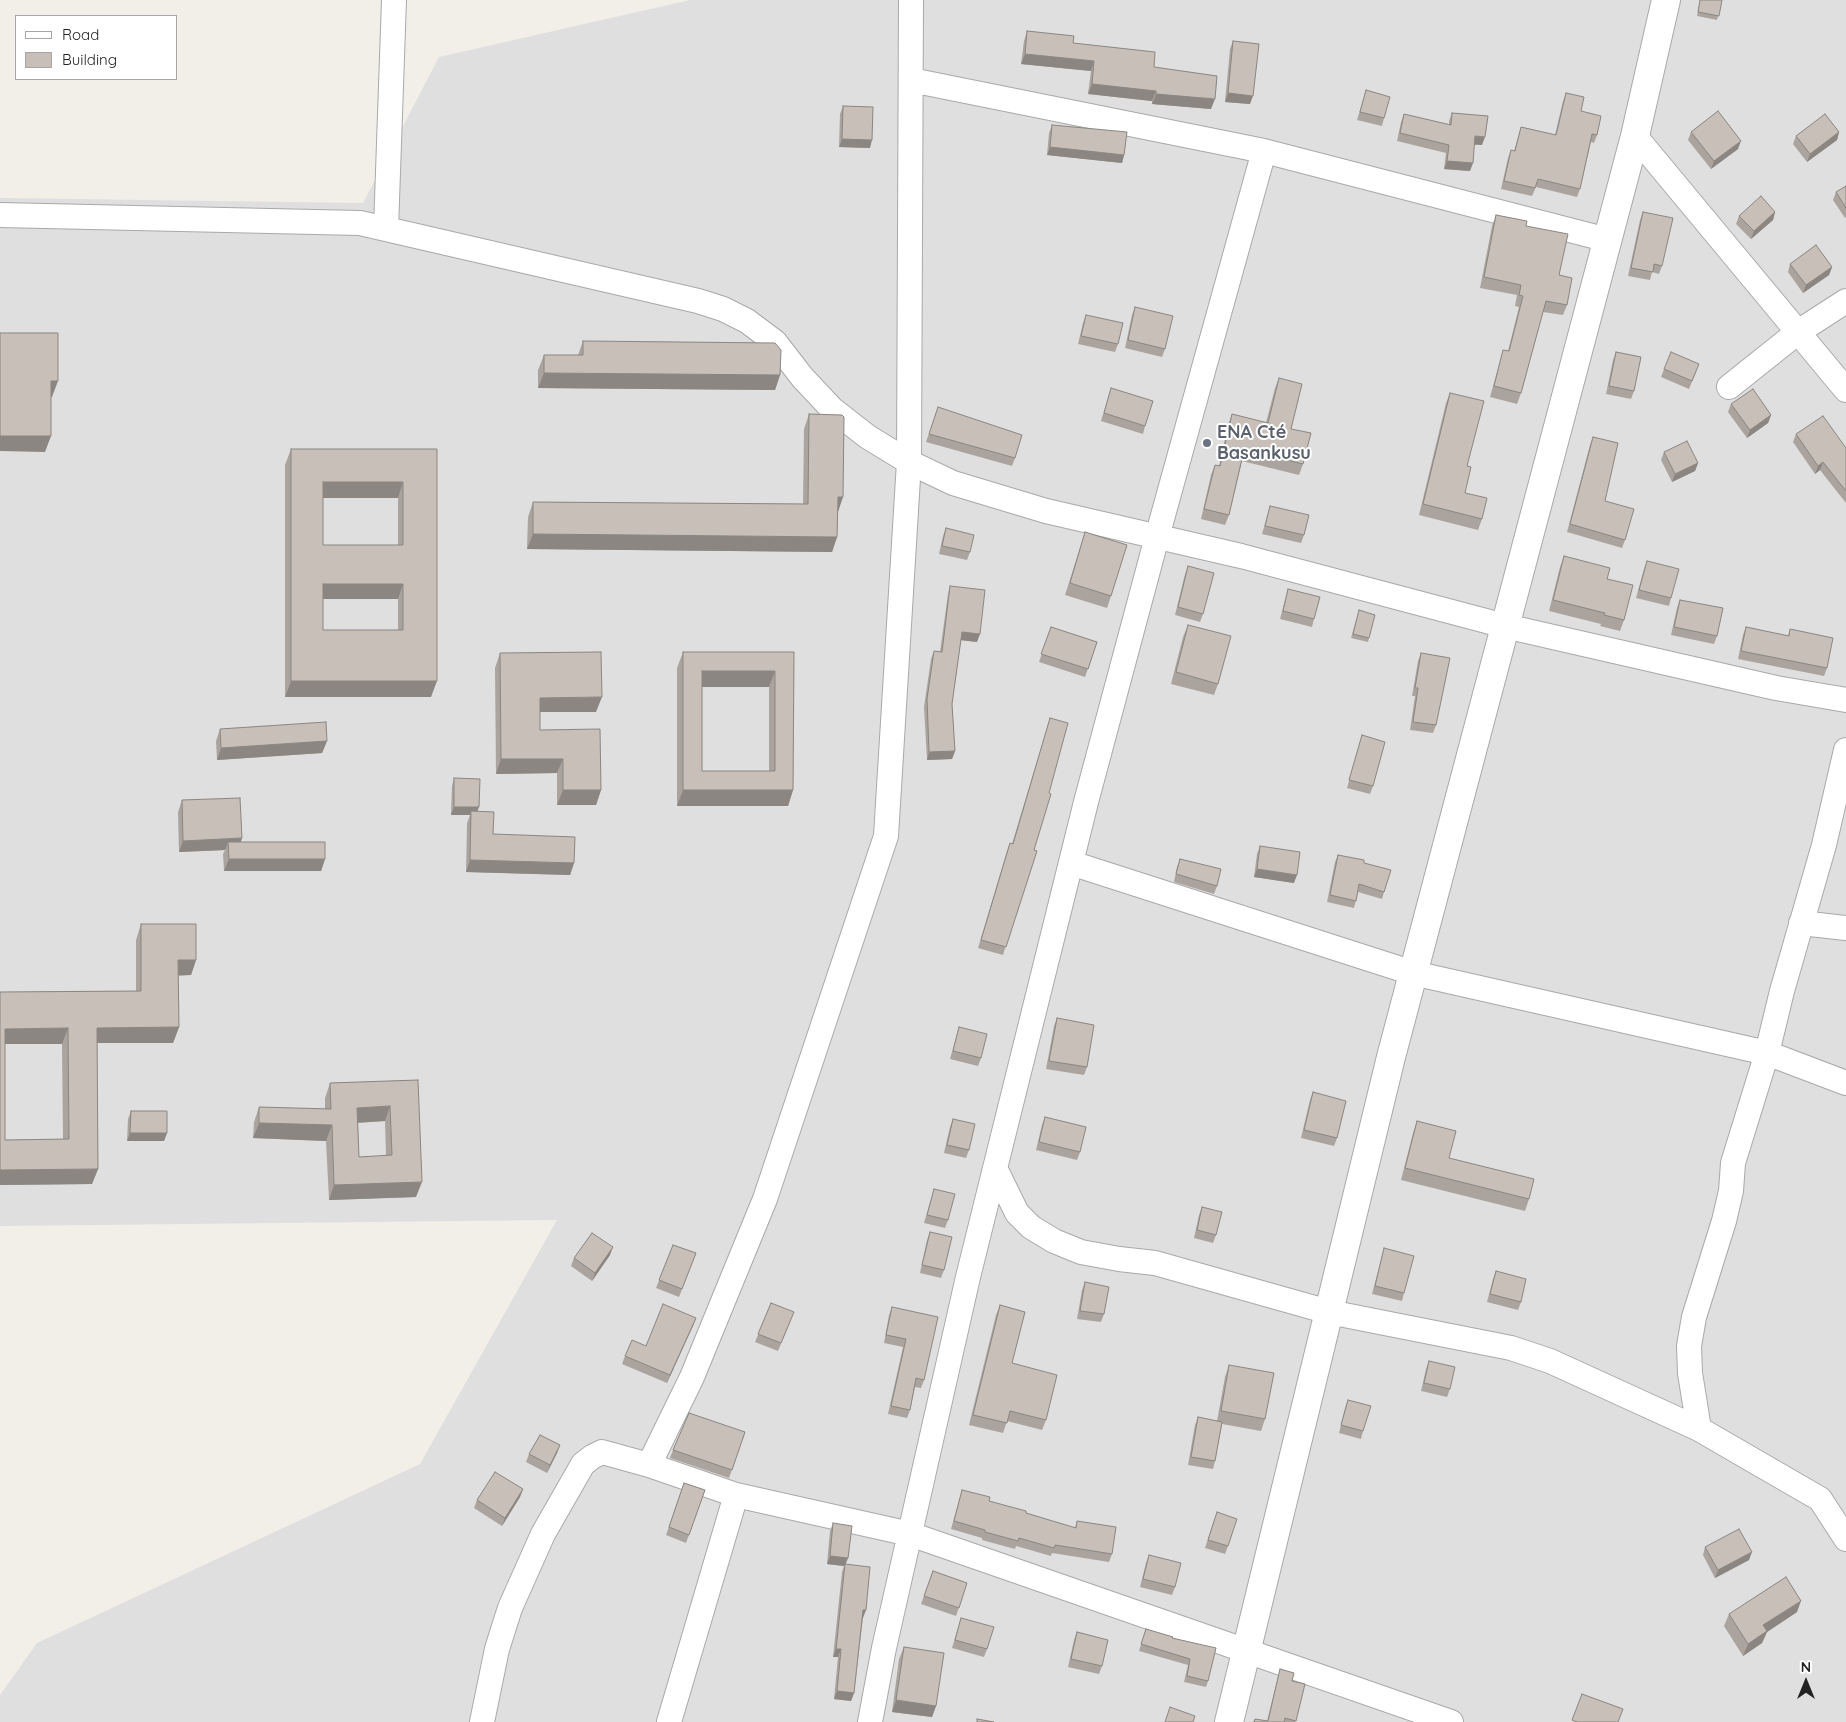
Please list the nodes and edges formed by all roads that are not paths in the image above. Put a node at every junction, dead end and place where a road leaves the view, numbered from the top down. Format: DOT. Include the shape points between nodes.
graph roads {
  1 [pos="394,0"];
  2 [pos="911,0"];
  3 [pos="1666,0"];
  4 [pos="911,80"];
  5 [pos="1635,136"];
  6 [pos="1264,151"];
  7 [pos="0,215"];
  8 [pos="386,230"];
  9 [pos="1608,240"];
  10 [pos="1846,301"];
  11 [pos="1798,332"];
  12 [pos="1729,387"];
  13 [pos="1846,390"];
  14 [pos="909,462"];
  15 [pos="1157,537"];
  16 [pos="1505,626"];
  17 [pos="1846,700"];
  18 [pos="1846,750"];
  19 [pos="1071,863"];
  20 [pos="1800,922"];
  21 [pos="1846,928"];
  22 [pos="1413,973"];
  23 [pos="1767,1053"];
  24 [pos="1846,1083"];
  25 [pos="995,1168"];
  26 [pos="1329,1312"];
  27 [pos="1699,1429"];
  28 [pos="649,1465"];
  29 [pos="736,1495"];
  30 [pos="910,1534"];
  31 [pos="1846,1539"];
  32 [pos="1246,1650"];
  33 [pos="482,1722"];
  34 [pos="669,1722"];
  35 [pos="870,1722"];
  36 [pos="1229,1722"];
  37 [pos="1451,1722"];
  1 -- 8 [label="street"];
  2 -- 4 [label="street"];
  3 -- 5 [label="street"];
  4 -- 6 [label="street"];
  4 -- 14 [label="street"];
  5 -- 9 [label="street"];
  5 -- 11 [label="street"];
  6 -- 9 [label="street"];
  6 -- 15 [label="street"];
  7 -- 8 [label="street" via="360,223"];
  8 -- 14 [label="street" via="723,309 747,321 775,342 832,408 868,437"];
  9 -- 16 [label="street"];
  10 -- 11 [label="street"];
  11 -- 12 [label="street"];
  11 -- 13 [label="street"];
  14 -- 15 [label="street" via="953,483 1037,508"];
  14 -- 28 [label="street" via="886,836 765,1199 692,1377"];
  15 -- 16 [label="street"];
  15 -- 19 [label="street"];
  16 -- 17 [label="street" via="1776,688"];
  16 -- 22 [label="street"];
  18 -- 20 [label="street" via="1824,845"];
  19 -- 22 [label="street"];
  19 -- 25 [label="street"];
  20 -- 21 [label="street"];
  20 -- 23 [label="street"];
  22 -- 23 [label="street"];
  22 -- 26 [label="street"];
  23 -- 24 [label="street"];
  23 -- 27 [label="street" via="1733,1163 1724,1221 1694,1316 1688,1346"];
  25 -- 26 [label="street" via="1016,1212 1030,1227 1054,1241 1080,1252 1155,1263"];
  25 -- 30 [label="street"];
  26 -- 27 [label="street" via="1511,1348 1550,1361"];
  26 -- 32 [label="street"];
  27 -- 31 [label="street" via="1820,1500"];
  28 -- 29 [label="street"];
  28 -- 33 [label="street" via="602,1452 583,1464 543,1534 510,1608 497,1649"];
  29 -- 30 [label="street"];
  29 -- 34 [label="street"];
  30 -- 32 [label="street"];
  30 -- 35 [label="street"];
  32 -- 36 [label="street"];
  32 -- 37 [label="street"];
}
